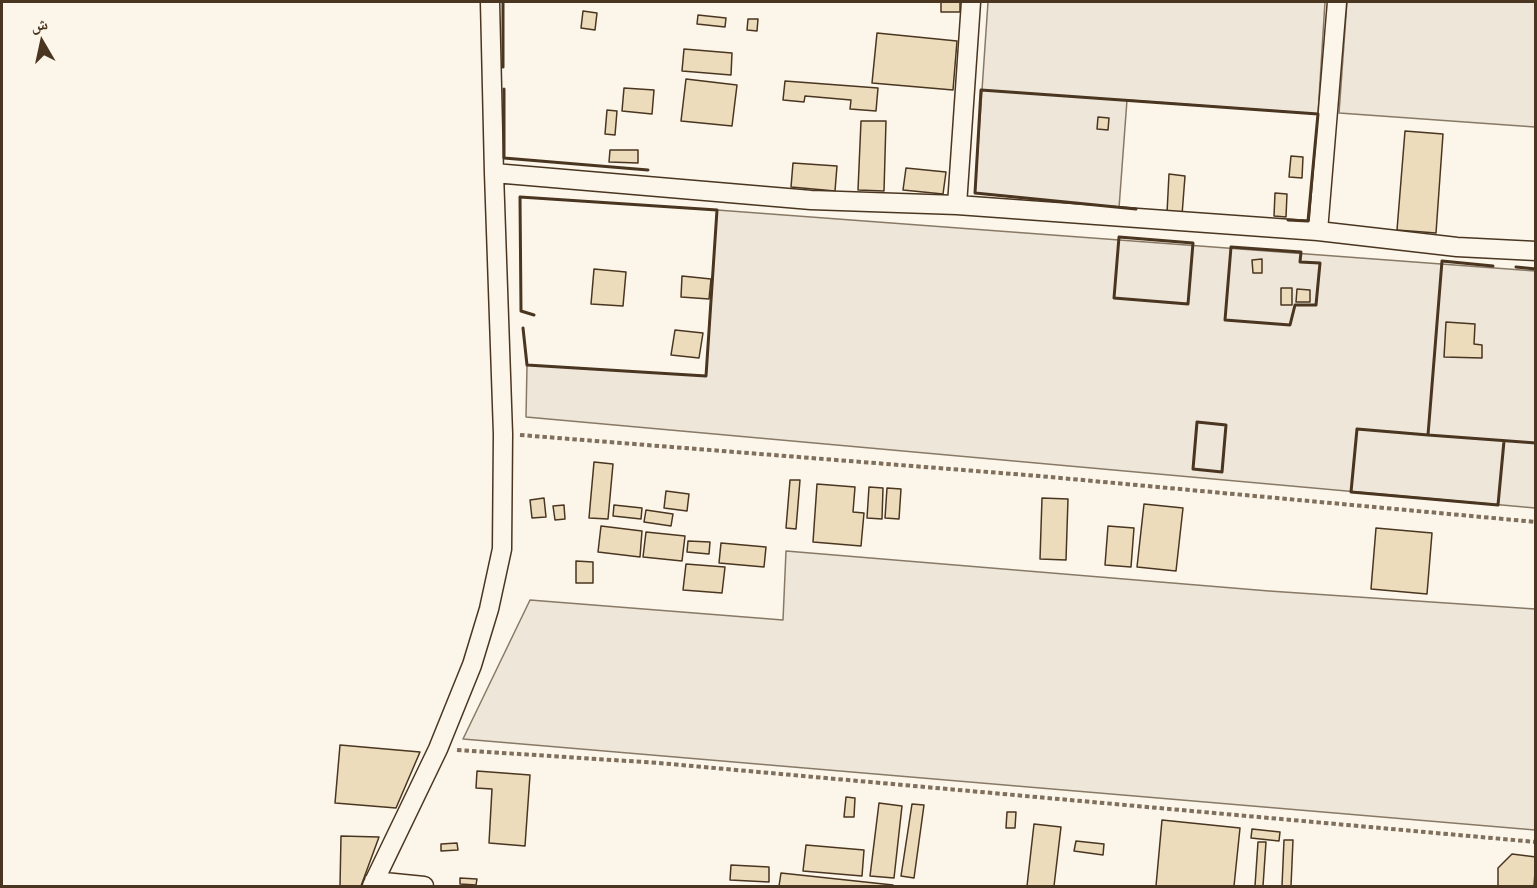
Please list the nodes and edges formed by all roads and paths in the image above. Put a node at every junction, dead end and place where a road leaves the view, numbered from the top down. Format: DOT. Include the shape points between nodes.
graph roads {
  1 [pos="490,2"];
  2 [pos="971,2"];
  3 [pos="1337,2"];
  4 [pos="494,173"];
  5 [pos="957,205"];
  6 [pos="1318,231"];
  7 [pos="1536,251"];
  8 [pos="503,434"];
  9 [pos="1536,522"];
  10 [pos="438,749"];
  11 [pos="1536,843"];
  12 [pos="373,884"];
  13 [pos="424,886"];
  1 -- 4 [label="street"];
  2 -- 5 [label="street"];
  3 -- 6 [label="street"];
  4 -- 5 [label="street" via="811,200"];
  4 -- 8 [label="street"];
  5 -- 6 [label="street"];
  6 -- 7 [label="street" via="1457,247"];
  8 -- 9 [label="path" via="1027,475"];
  8 -- 10 [label="street" via="502,549 472,665"];
  10 -- 11 [label="path" via="659,763"];
  10 -- 12 [label="street"];
  12 -- 13 [label="street"];
}
